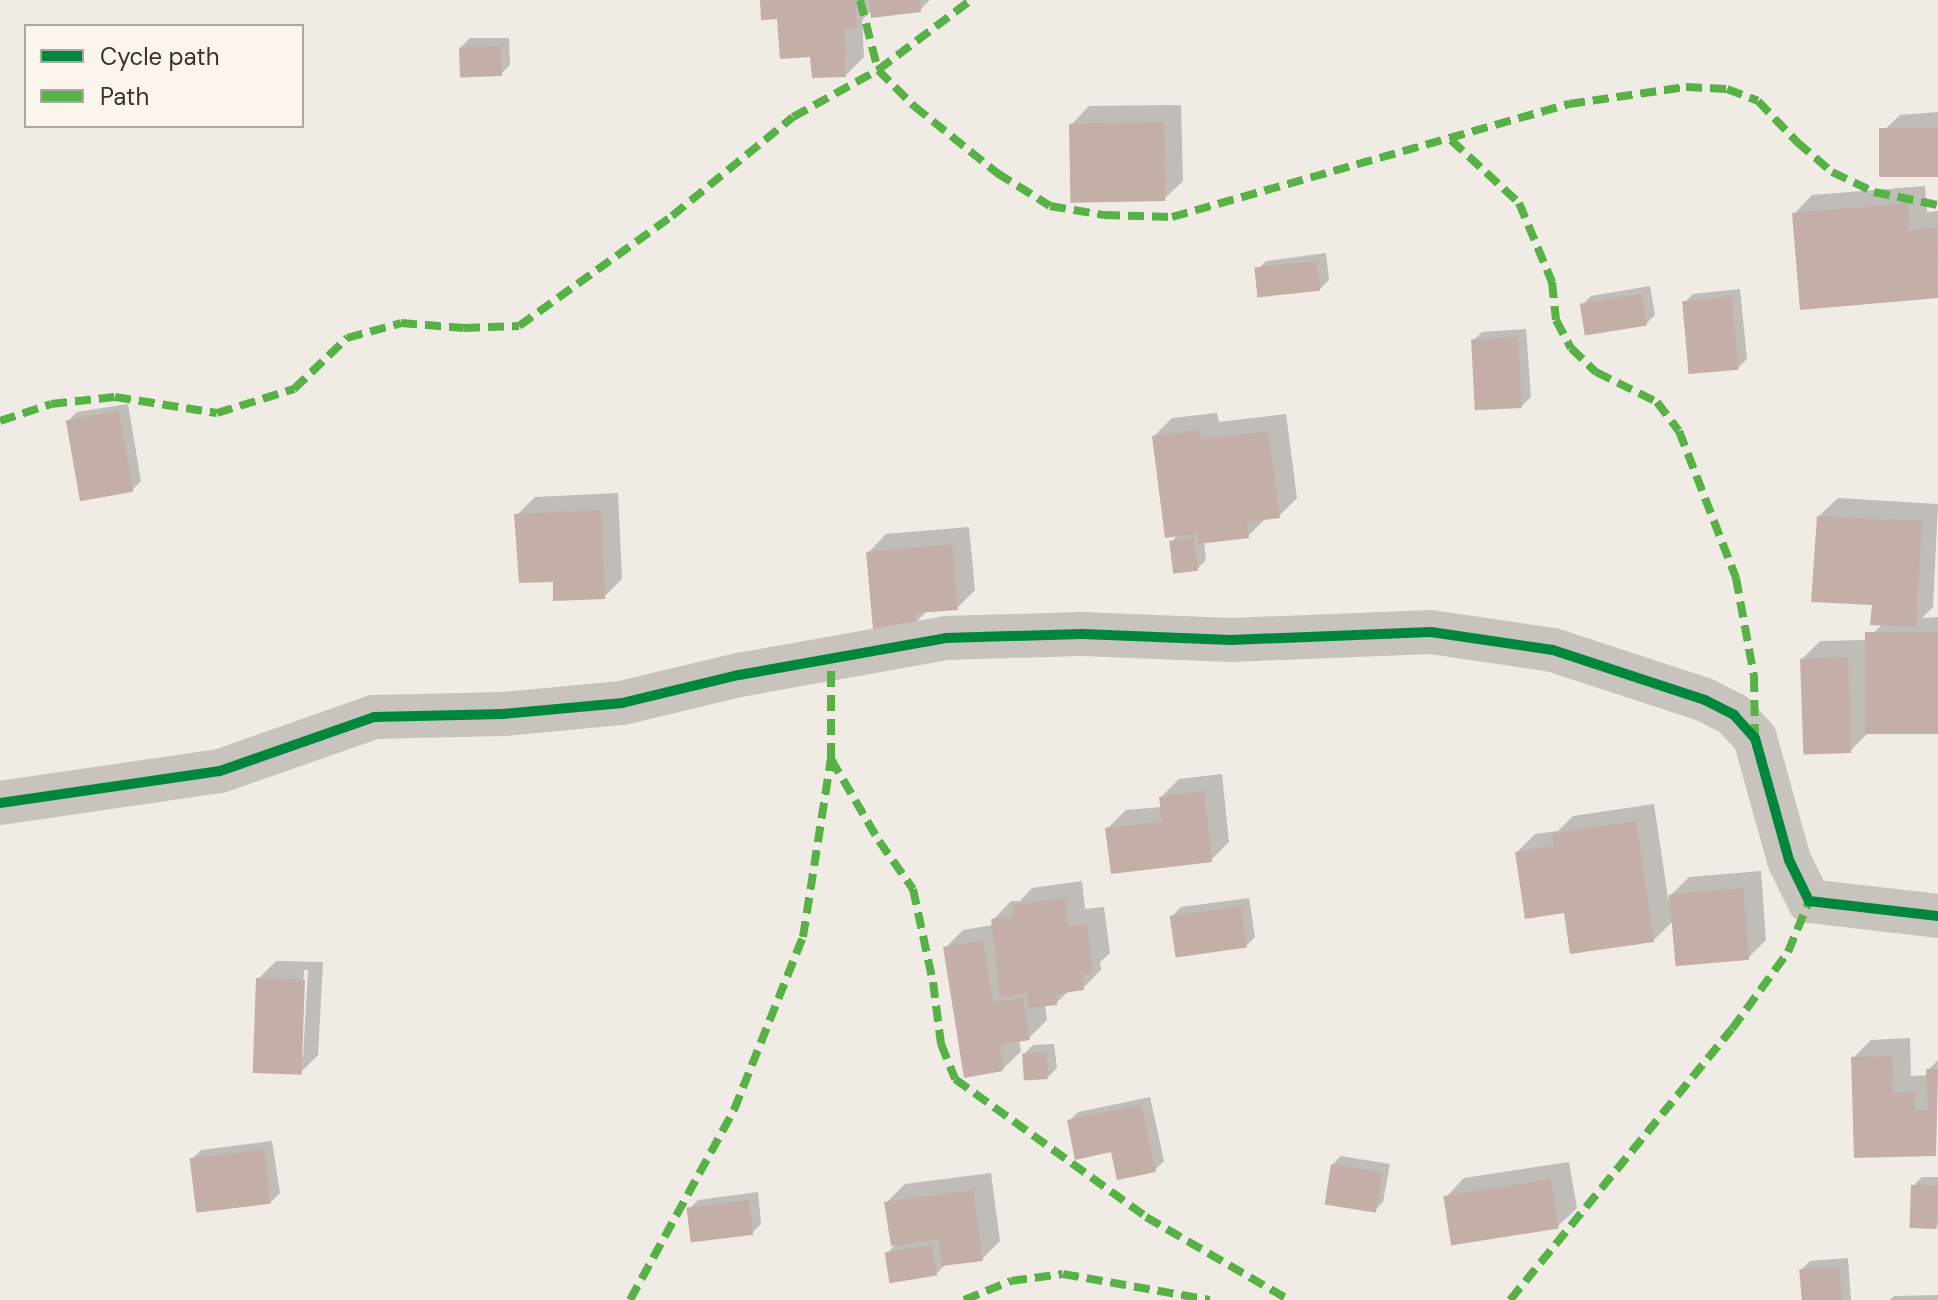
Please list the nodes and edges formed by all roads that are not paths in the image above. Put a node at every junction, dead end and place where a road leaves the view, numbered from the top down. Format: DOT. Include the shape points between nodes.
graph roads {
  1 [pos="0,803"];
  2 [pos="1938,916"];
  1 -- 2 [label="street" via="220,771 374,717 503,714 622,703 739,675 946,638 1082,634 1231,640 1431,632 1553,650 1705,700 1734,715 1755,738 1789,860 1809,901"];
}
